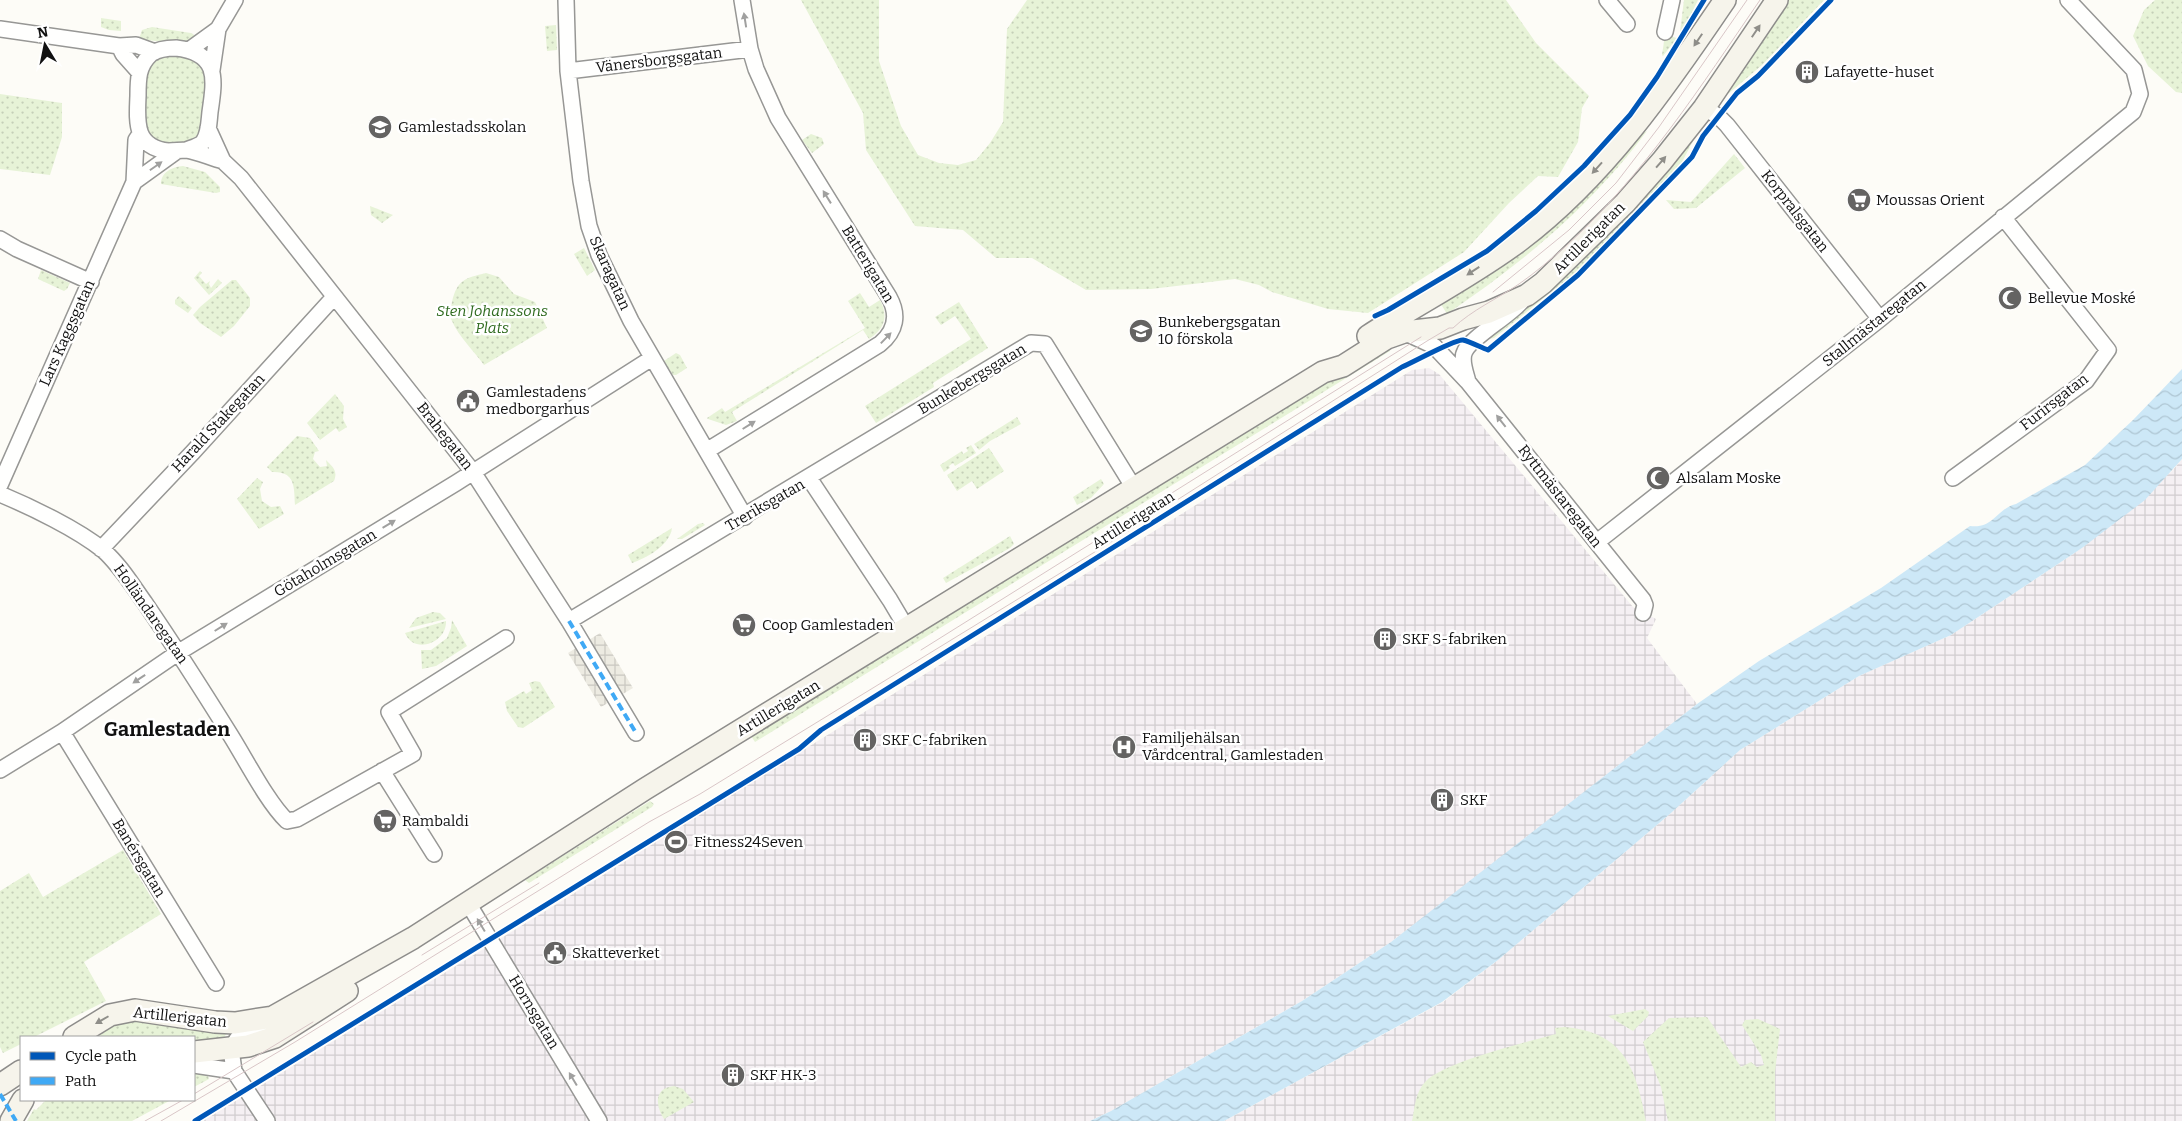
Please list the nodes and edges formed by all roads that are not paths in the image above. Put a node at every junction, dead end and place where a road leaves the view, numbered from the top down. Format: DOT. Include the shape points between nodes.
graph roads {
  1 [pos="235,0"];
  2 [pos="566,0"];
  3 [pos="742,0"];
  4 [pos="1607,0"];
  5 [pos="1672,0"];
  6 [pos="1725,0"];
  7 [pos="1777,0"];
  8 [pos="2068,0"];
  9 [pos="1627,24"];
  10 [pos="0,29"];
  11 [pos="218,30"];
  12 [pos="1665,32"];
  13 [pos="119,46"];
  14 [pos="750,49"];
  15 [pos="189,50"];
  16 [pos="155,52"];
  17 [pos="212,70"];
  18 [pos="568,71"];
  19 [pos="139,72"];
  20 [pos="1704,108"];
  21 [pos="208,128"];
  22 [pos="140,134"];
  23 [pos="182,151"];
  24 [pos="223,161"];
  25 [pos="134,182"];
  26 [pos="2003,217"];
  27 [pos="0,239"];
  28 [pos="90,282"];
  29 [pos="1527,295"];
  30 [pos="334,297"];
  31 [pos="1880,319"];
  32 [pos="1395,328"];
  33 [pos="652,358"];
  34 [pos="1468,382"];
  35 [pos="708,450"];
  36 [pos="473,472"];
  37 [pos="809,478"];
  38 [pos="1953,478"];
  39 [pos="0,484"];
  40 [pos="1134,488"];
  41 [pos="0,494"];
  42 [pos="745,516"];
  43 [pos="1596,542"];
  44 [pos="101,548"];
  45 [pos="1643,613"];
  46 [pos="569,621"];
  47 [pos="906,627"];
  48 [pos="506,638"];
  49 [pos="179,652"];
  50 [pos="62,732"];
  51 [pos="636,733"];
  52 [pos="0,770"];
  53 [pos="382,772"];
  54 [pos="434,854"];
  55 [pos="468,903"];
  56 [pos="413,938"];
  57 [pos="343,978"];
  58 [pos="216,983"];
  59 [pos="76,1036"];
  60 [pos="231,1049"];
  61 [pos="195,1052"];
  62 [pos="195,1065"];
  63 [pos="234,1071"];
  64 [pos="20,1072"];
  65 [pos="0,1085"];
  66 [pos="20,1097"];
  67 [pos="22,1101"];
  68 [pos="0,1108"];
  69 [pos="11,1121"];
  70 [pos="267,1121"];
  71 [pos="599,1121"];
  1 -- 11 [label="street"];
  2 -- 18 [label="street, Skaragatan"];
  14 -- 3 [label="street, Batterigatan, one-way"];
  4 -- 9 [label="street"];
  5 -- 12 [label="street"];
  6 -- 32 [label="main road, Artillerigatan, one-way" via="1671,80 1627,135 1566,202 1518,242"];
  20 -- 7 [label="main road, Artillerigatan, one-way"];
  8 -- 26 [label="street, Stallmästaregatan" via="2134,70 2140,94 2133,112"];
  10 -- 13 [label="street"];
  11 -- 15 [label="street"];
  11 -- 17 [label="street"];
  13 -- 16 [label="street" via="136,45"];
  13 -- 19 [label="street"];
  14 -- 18 [label="street, Vänersborgsgatan"];
  35 -- 14 [label="street, Batterigatan, one-way" via="880,344 892,332 895,316 892,302 778,118"];
  15 -- 16 [label="street" via="173,48"];
  15 -- 17 [label="street" via="201,55"];
  16 -- 19 [label="street" via="146,59"];
  17 -- 21 [label="street"];
  18 -- 33 [label="street, Skaragatan" via="589,226 599,255"];
  19 -- 22 [label="street" via="137,124"];
  29 -- 20 [label="main road, Artillerigatan, one-way" via="1625,203"];
  20 -- 31 [label="street, Korpralsgatan" via="1728,125"];
  21 -- 23 [label="street" via="202,142"];
  21 -- 24 [label="street, Brahegatan"];
  22 -- 23 [label="street" via="158,148"];
  22 -- 25 [label="street, Lars Kaggsgatan" via="136,140"];
  23 -- 24 [label="street, Brahegatan"];
  25 -- 23 [label="street, one-way"];
  24 -- 30 [label="street, Brahegatan" via="241,178"];
  25 -- 28 [label="street, Lars Kaggsgatan"];
  26 -- 31 [label="street, Stallmästaregatan"];
  26 -- 38 [label="street, Furirsgatan" via="2108,350 2086,381"];
  27 -- 28 [label="street"];
  28 -- 39 [label="street, Lars Kaggsgatan"];
  29 -- 32 [label="main road, Artillerigatan" via="1448,326"];
  29 -- 34 [label="street, Ryttmästaregatan" via="1513,311 1464,351"];
  30 -- 36 [label="street, Brahegatan"];
  30 -- 44 [label="street, Harald Stakegatan"];
  31 -- 43 [label="street, Stallmästaregatan"];
  32 -- 34 [label="street, Ryttmästaregatan" via="1434,346"];
  32 -- 40 [label="main road, Artillerigatan" via="1387,338 1343,366 1323,372"];
  33 -- 35 [label="street, Skaragatan"];
  33 -- 36 [label="street, Götaholmsgatan"];
  43 -- 34 [label="street, Ryttmästaregatan, one-way"];
  35 -- 42 [label="street, Skaragatan"];
  36 -- 46 [label="street, Brahegatan"];
  49 -- 36 [label="street, Götaholmsgatan, one-way"];
  37 -- 40 [label="street, Bunkebergsgatan" via="1031,343 1045,344"];
  37 -- 42 [label="street, Treriksgatan"];
  37 -- 47 [label="street, Treriksgatan"];
  40 -- 47 [label="main road, Artillerigatan"];
  41 -- 44 [label="street, Holländaregatan" via="29,506"];
  42 -- 46 [label="street, Treriksgatan"];
  43 -- 45 [label="street, Ryttmästaregatan" via="1643,600"];
  44 -- 49 [label="street, Holländaregatan" via="115,562"];
  46 -- 51 [label="street, Brahegatan"];
  47 -- 55 [label="main road, Artillerigatan"];
  48 -- 53 [label="street" via="389,712 413,754"];
  49 -- 50 [label="street, Götaholmsgatan, one-way"];
  49 -- 53 [label="street, Holländaregatan" via="287,821 297,819"];
  50 -- 52 [label="street, Götaholmsgatan"];
  50 -- 58 [label="street, Banérsgatan"];
  53 -- 54 [label="street"];
  55 -- 56 [label="main road, Artillerigatan"];
  71 -- 55 [label="street, Hornsgatan, one-way"];
  56 -- 57 [label="main road, Artillerigatan"];
  56 -- 60 [label="main road, Artillerigatan" via="366,978 275,1037"];
  57 -- 59 [label="main road, Artillerigatan, one-way" via="273,1017 215,1022 135,1010 110,1015"];
  57 -- 60 [label="street, Artillerigatan" via="314,1003 276,1024 237,1038"];
  60 -- 61 [label="main road, Artillerigatan"];
  60 -- 63 [label="street, Artillerigatan"];
  62 -- 63 [label="street"];
  63 -- 70 [label="street"];
  64 -- 65 [label="main road"];
  66 -- 68 [label="main road"];
  67 -- 69 [label="main road"];
}
